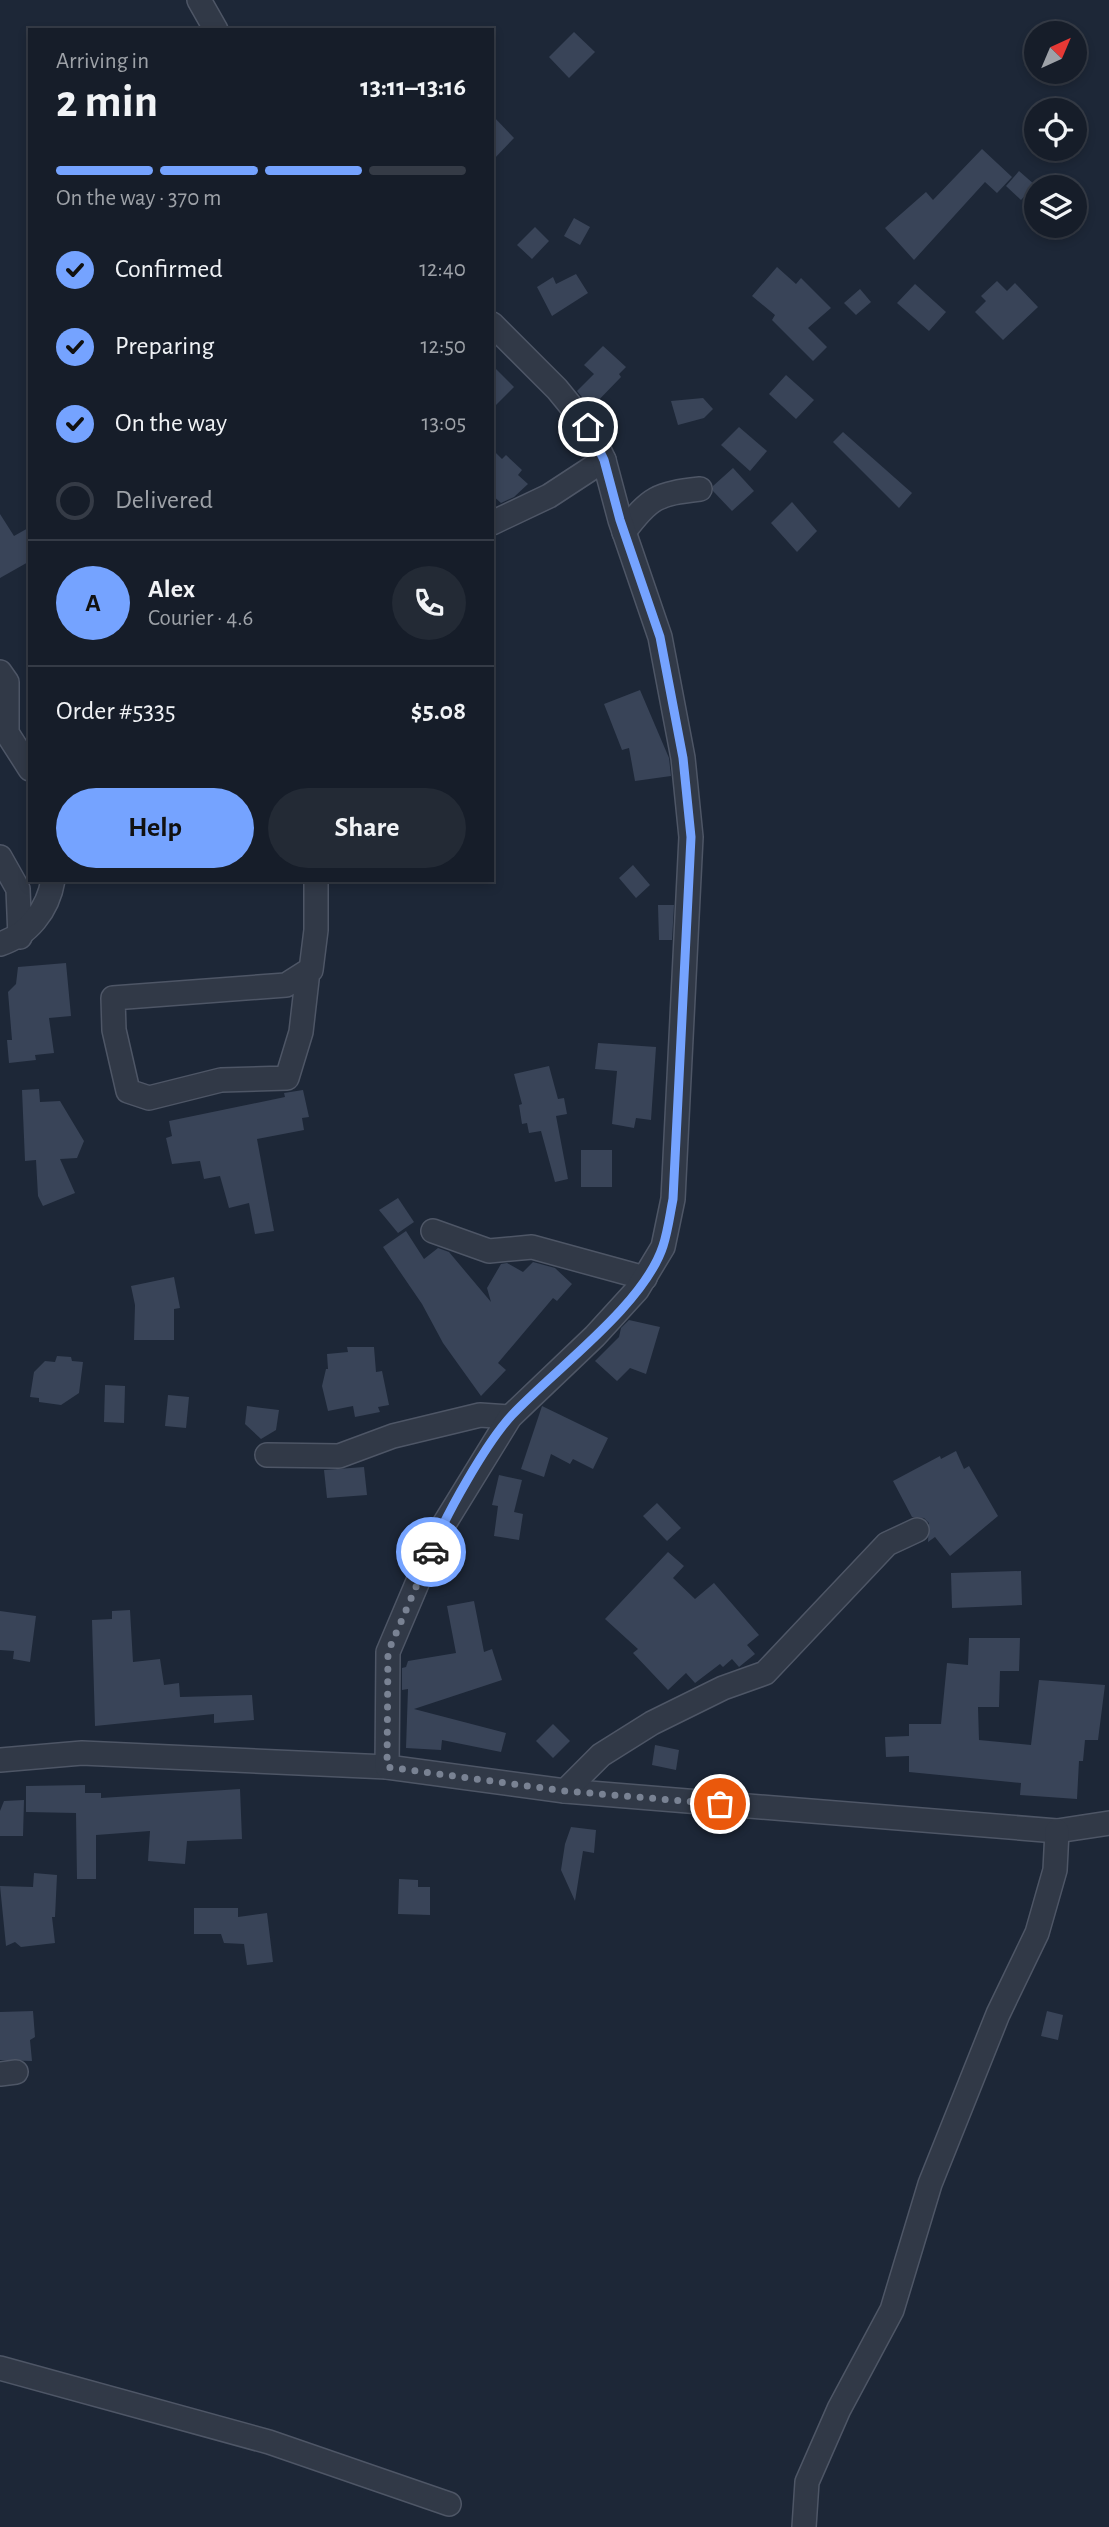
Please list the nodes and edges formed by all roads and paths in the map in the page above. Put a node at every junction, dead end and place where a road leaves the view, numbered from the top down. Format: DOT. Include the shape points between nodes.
graph roads {
  1 [pos="199,0"];
  2 [pos="215,28"];
  3 [pos="494,326"];
  4 [pos="604,460"];
  5 [pos="700,489"];
  6 [pos="494,522"];
  7 [pos="624,533"];
  8 [pos="0,672"];
  9 [pos="4,729"];
  10 [pos="28,766"];
  11 [pos="0,857"];
  12 [pos="53,882"];
  13 [pos="316,882"];
  14 [pos="10,941"];
  15 [pos="309,971"];
  16 [pos="433,1231"];
  17 [pos="645,1278"];
  18 [pos="510,1417"];
  19 [pos="267,1455"];
  20 [pos="917,1530"];
  21 [pos="0,1760"];
  22 [pos="387,1767"];
  23 [pos="565,1791"];
  24 [pos="1109,1823"];
  25 [pos="1057,1831"];
  26 [pos="0,2368"];
  27 [pos="449,2504"];
  28 [pos="804,2527"];
  1 -- 2 [label="street"];
  3 -- 4 [label="street" via="557,389 588,427"];
  4 -- 6 [label="street" via="549,496"];
  4 -- 7 [label="street"];
  5 -- 7 [label="street" via="663,494 641,509"];
  7 -- 17 [label="street" via="660,637 683,758 691,837 673,1199 663,1247"];
  8 -- 9 [label="street" via="7,682"];
  9 -- 10 [label="street"];
  11 -- 14 [label="street" via="18,889"];
  12 -- 14 [label="street" via="39,915"];
  13 -- 15 [label="street" via="316,930"];
  15 -- 15 [label="street" via="286,985 113,998 114,1030 128,1091 149,1098 221,1080 287,1079 301,1032"];
  16 -- 17 [label="street" via="489,1251 532,1247"];
  17 -- 18 [label="street" via="595,1336"];
  18 -- 19 [label="street" via="480,1415 393,1436 339,1455"];
  18 -- 22 [label="street" via="438,1534 388,1652"];
  20 -- 23 [label="street" via="887,1545 765,1672 652,1723 601,1755"];
  21 -- 22 [label="street" via="82,1753"];
  22 -- 23 [label="street"];
  23 -- 25 [label="street"];
  24 -- 25 [label="street"];
  25 -- 28 [label="street" via="1055,1870 1037,1933 998,2014 930,2184 892,2310 839,2409 807,2482"];
  26 -- 27 [label="street" via="269,2442"];
}
